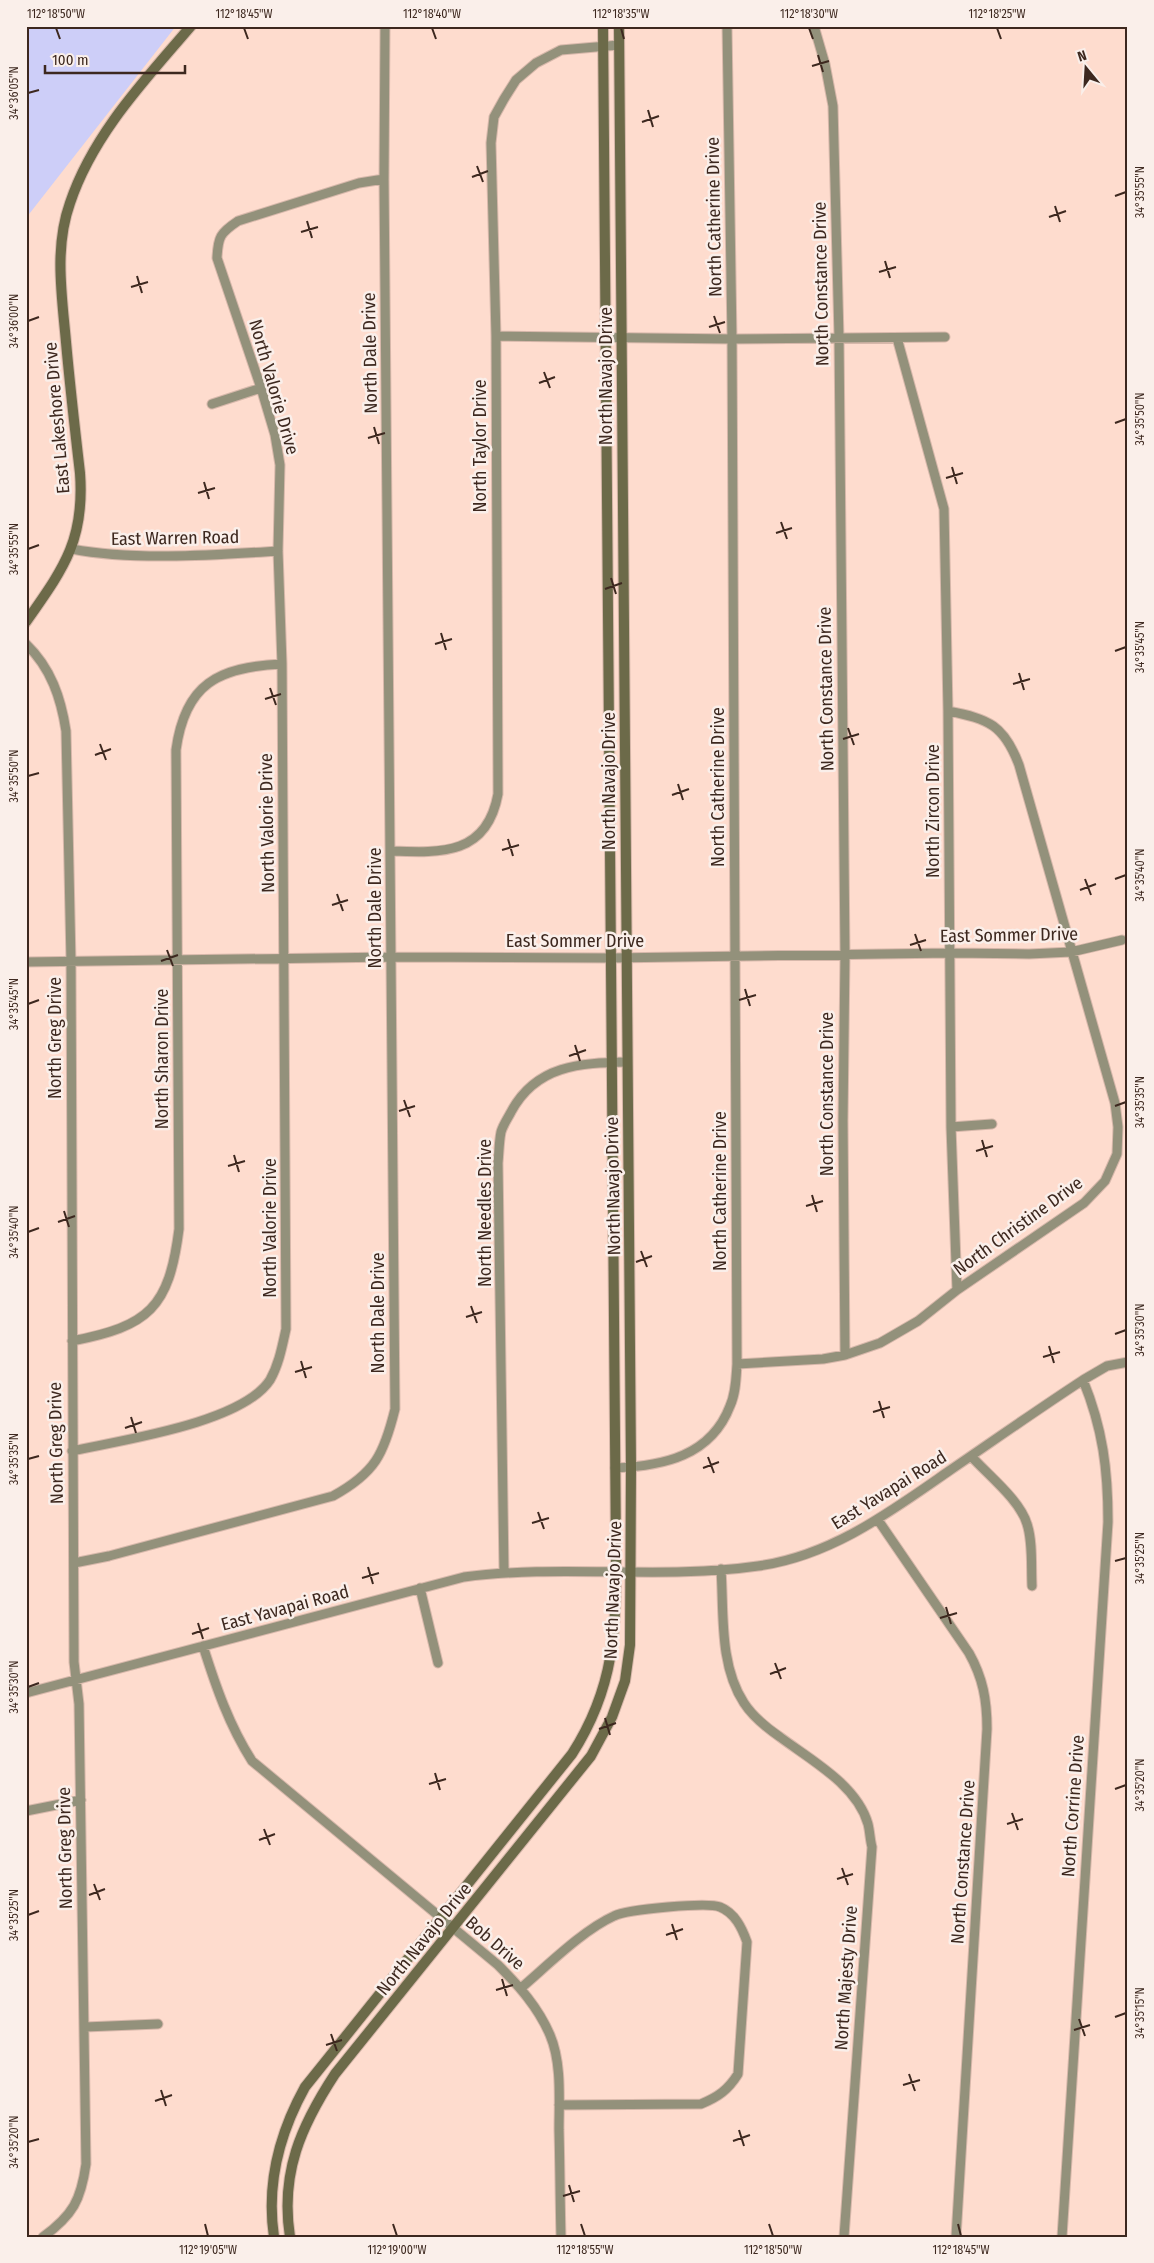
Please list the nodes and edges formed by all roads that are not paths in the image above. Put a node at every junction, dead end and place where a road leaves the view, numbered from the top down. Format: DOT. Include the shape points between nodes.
graph roads {
  1 [pos="191,26"];
  2 [pos="385,26"];
  3 [pos="603,26"];
  4 [pos="619,26"];
  5 [pos="727,26"];
  6 [pos="814,26"];
  7 [pos="603,45"];
  8 [pos="619,45"];
  9 [pos="384,179"];
  10 [pos="496,336"];
  11 [pos="605,337"];
  12 [pos="622,337"];
  13 [pos="839,337"];
  14 [pos="945,337"];
  15 [pos="897,338"];
  16 [pos="732,339"];
  17 [pos="261,388"];
  18 [pos="212,404"];
  19 [pos="72,549"];
  20 [pos="278,551"];
  21 [pos="26,622"];
  22 [pos="26,644"];
  23 [pos="282,664"];
  24 [pos="948,711"];
  25 [pos="391,851"];
  26 [pos="1122,940"];
  27 [pos="1071,952"];
  28 [pos="950,953"];
  29 [pos="736,955"];
  30 [pos="845,955"];
  31 [pos="391,957"];
  32 [pos="626,957"];
  33 [pos="285,958"];
  34 [pos="611,958"];
  35 [pos="178,960"];
  36 [pos="71,961"];
  37 [pos="26,962"];
  38 [pos="611,1062"];
  39 [pos="627,1062"];
  40 [pos="992,1124"];
  41 [pos="951,1127"];
  42 [pos="957,1290"];
  43 [pos="72,1341"];
  44 [pos="845,1354"];
  45 [pos="1128,1362"];
  46 [pos="737,1364"];
  47 [pos="1083,1380"];
  48 [pos="72,1451"];
  49 [pos="971,1456"];
  50 [pos="615,1468"];
  51 [pos="631,1468"];
  52 [pos="878,1520"];
  53 [pos="74,1563"];
  54 [pos="721,1569"];
  55 [pos="504,1572"];
  56 [pos="616,1572"];
  57 [pos="631,1572"];
  58 [pos="1032,1586"];
  59 [pos="420,1588"];
  60 [pos="204,1646"];
  61 [pos="438,1663"];
  62 [pos="77,1679"];
  63 [pos="26,1693"];
  64 [pos="558,1772"];
  65 [pos="571,1783"];
  66 [pos="80,1800"];
  67 [pos="26,1811"];
  68 [pos="440,1918"];
  69 [pos="454,1928"];
  70 [pos="521,1988"];
  71 [pos="158,2024"];
  72 [pos="85,2027"];
  73 [pos="335,2047"];
  74 [pos="348,2058"];
  75 [pos="559,2105"];
  76 [pos="43,2237"];
  77 [pos="274,2237"];
  78 [pos="290,2237"];
  79 [pos="561,2237"];
  80 [pos="844,2237"];
  81 [pos="956,2237"];
  82 [pos="1062,2237"];
  1 -- 19 [label="street, East Lakeshore Drive" via="112,122 79,180 66,219 60,277 82,496"];
  2 -- 9 [label="street, North Dale Drive"];
  3 -- 7 [label="street, North Navajo Drive"];
  4 -- 8 [label="street, North Navajo Drive"];
  5 -- 16 [label="street, North Catherine Drive"];
  6 -- 13 [label="street, North Constance Drive" via="833,106"];
  7 -- 8 [label="street, North Taylor Drive"];
  7 -- 10 [label="street, North Taylor Drive" via="561,50 536,63 516,80 494,117"];
  7 -- 11 [label="street, North Navajo Drive"];
  8 -- 12 [label="street, North Navajo Drive"];
  9 -- 17 [label="street, North Valorie Drive" via="359,183 238,222 223,231 217,258"];
  9 -- 25 [label="street, North Dale Drive"];
  10 -- 11 [label="street"];
  10 -- 25 [label="street, North Taylor Drive" via="498,794 494,811 480,834 459,847 436,853"];
  11 -- 12 [label="street"];
  11 -- 34 [label="street, North Navajo Drive"];
  12 -- 16 [label="street"];
  12 -- 32 [label="street, North Navajo Drive"];
  13 -- 15 [label="street"];
  13 -- 16 [label="street"];
  13 -- 30 [label="street, North Constance Drive"];
  14 -- 15 [label="street"];
  15 -- 24 [label="street, North Zircon Drive" via="944,509"];
  16 -- 29 [label="street, North Catherine Drive"];
  17 -- 18 [label="street"];
  17 -- 20 [label="street, North Valorie Drive" via="280,464"];
  19 -- 20 [label="street, East Warren Road" via="104,555"];
  19 -- 21 [label="street, East Lakeshore Drive" via="54,583"];
  20 -- 23 [label="street, North Valorie Drive"];
  22 -- 36 [label="street, North Greg Drive" via="47,670 62,706 65,723"];
  23 -- 33 [label="street, North Valorie Drive"];
  23 -- 35 [label="street, North Sharon Drive" via="231,670 205,685 188,706 179,728 176,750"];
  24 -- 27 [label="street, North Christine Drive" via="979,717 998,728 1011,744 1020,765"];
  24 -- 28 [label="street, North Zircon Drive"];
  25 -- 31 [label="street, North Dale Drive"];
  26 -- 27 [label="street, East Sommer Drive"];
  27 -- 28 [label="street, East Sommer Drive"];
  27 -- 42 [label="street, North Christine Drive" via="1114,1103 1118,1127 1117,1154 1105,1181 1084,1203"];
  28 -- 30 [label="street, East Sommer Drive"];
  28 -- 41 [label="street, North Zircon Drive"];
  29 -- 30 [label="street, East Sommer Drive"];
  29 -- 32 [label="street, East Sommer Drive"];
  29 -- 46 [label="street, North Catherine Drive"];
  30 -- 44 [label="street, North Constance Drive"];
  31 -- 33 [label="street, East Sommer Drive"];
  31 -- 34 [label="street, East Sommer Drive"];
  31 -- 53 [label="street, North Dale Drive" via="395,1409 387,1440 376,1462 354,1484 334,1496"];
  32 -- 34 [label="street, East Sommer Drive"];
  32 -- 39 [label="street, North Navajo Drive"];
  33 -- 35 [label="street, East Sommer Drive"];
  33 -- 48 [label="street, North Valorie Drive" via="286,1329 280,1360 269,1381 252,1398 225,1412 194,1423"];
  34 -- 38 [label="street, North Navajo Drive"];
  35 -- 36 [label="street, East Sommer Drive"];
  35 -- 43 [label="street, North Sharon Drive" via="179,1229 176,1255 168,1281 154,1307 133,1324 109,1334"];
  36 -- 37 [label="street, East Sommer Drive"];
  36 -- 43 [label="street, North Greg Drive"];
  38 -- 39 [label="street, North Needles Drive"];
  38 -- 50 [label="street, North Navajo Drive"];
  38 -- 55 [label="street, North Needles Drive" via="561,1068 532,1084 515,1105 501,1131 498,1163"];
  39 -- 51 [label="street, North Navajo Drive"];
  40 -- 41 [label="street"];
  41 -- 42 [label="street, North Zircon Drive"];
  42 -- 44 [label="street, North Christine Drive" via="918,1321 880,1343"];
  43 -- 48 [label="street, North Greg Drive"];
  44 -- 46 [label="street, North Christine Drive" via="823,1359"];
  45 -- 47 [label="street, East Yavapai Road" via="1106,1366"];
  46 -- 51 [label="street, North Catherine Drive" via="730,1406 717,1428 700,1446 679,1459"];
  47 -- 49 [label="street, East Yavapai Road"];
  47 -- 82 [label="street, North Corrine Drive" via="1104,1446 1108,1522"];
  48 -- 53 [label="street, North Greg Drive"];
  49 -- 52 [label="street, East Yavapai Road"];
  49 -- 58 [label="street" via="1011,1497 1028,1525"];
  50 -- 51 [label="street, North Catherine Drive"];
  50 -- 56 [label="street, North Navajo Drive"];
  51 -- 57 [label="street, North Navajo Drive"];
  52 -- 54 [label="street, East Yavapai Road" via="832,1544 794,1557 760,1566"];
  52 -- 81 [label="street, North Constance Drive" via="969,1653 980,1673 987,1699"];
  53 -- 62 [label="street, North Greg Drive" via="74,1662"];
  54 -- 57 [label="street, East Yavapai Road"];
  54 -- 80 [label="street, North Majesty Drive" via="726,1650 732,1679 743,1702 774,1733 834,1777 854,1799 868,1823 872,1847"];
  55 -- 56 [label="street, East Yavapai Road"];
  55 -- 59 [label="street, East Yavapai Road" via="464,1577"];
  56 -- 57 [label="street, East Yavapai Road"];
  56 -- 64 [label="street, North Navajo Drive" via="613,1646 607,1677 584,1734"];
  57 -- 65 [label="street, North Navajo Drive" via="630,1645 625,1681 600,1742"];
  59 -- 60 [label="street, East Yavapai Road"];
  59 -- 61 [label="street"];
  60 -- 62 [label="street, East Yavapai Road"];
  60 -- 68 [label="street, Bob Drive" via="228,1717 252,1761"];
  62 -- 63 [label="street, East Yavapai Road"];
  62 -- 66 [label="street, North Greg Drive"];
  64 -- 65 [label="street"];
  64 -- 68 [label="street, North Navajo Drive"];
  65 -- 69 [label="street, North Navajo Drive"];
  66 -- 67 [label="street"];
  66 -- 72 [label="street, North Greg Drive"];
  68 -- 69 [label="street, Bob Drive"];
  68 -- 73 [label="street, North Navajo Drive"];
  69 -- 70 [label="street, Bob Drive" via="498,1964"];
  69 -- 74 [label="street, North Navajo Drive"];
  70 -- 75 [label="street, Bob Drive" via="535,2006 550,2036 556,2062"];
  70 -- 75 [label="street" via="597,1926 616,1915 632,1911 705,1905 720,1907 742,1927 747,1942 738,2074 729,2088 701,2104"];
  71 -- 72 [label="street"];
  72 -- 76 [label="street, North Greg Drive" via="86,2164 83,2191 60,2225"];
  73 -- 74 [label="street"];
  73 -- 77 [label="street, North Navajo Drive" via="305,2088 284,2131 273,2179"];
  74 -- 78 [label="street, North Navajo Drive" via="312,2109 298,2141 288,2201"];
  75 -- 79 [label="street, Bob Drive"];
}
